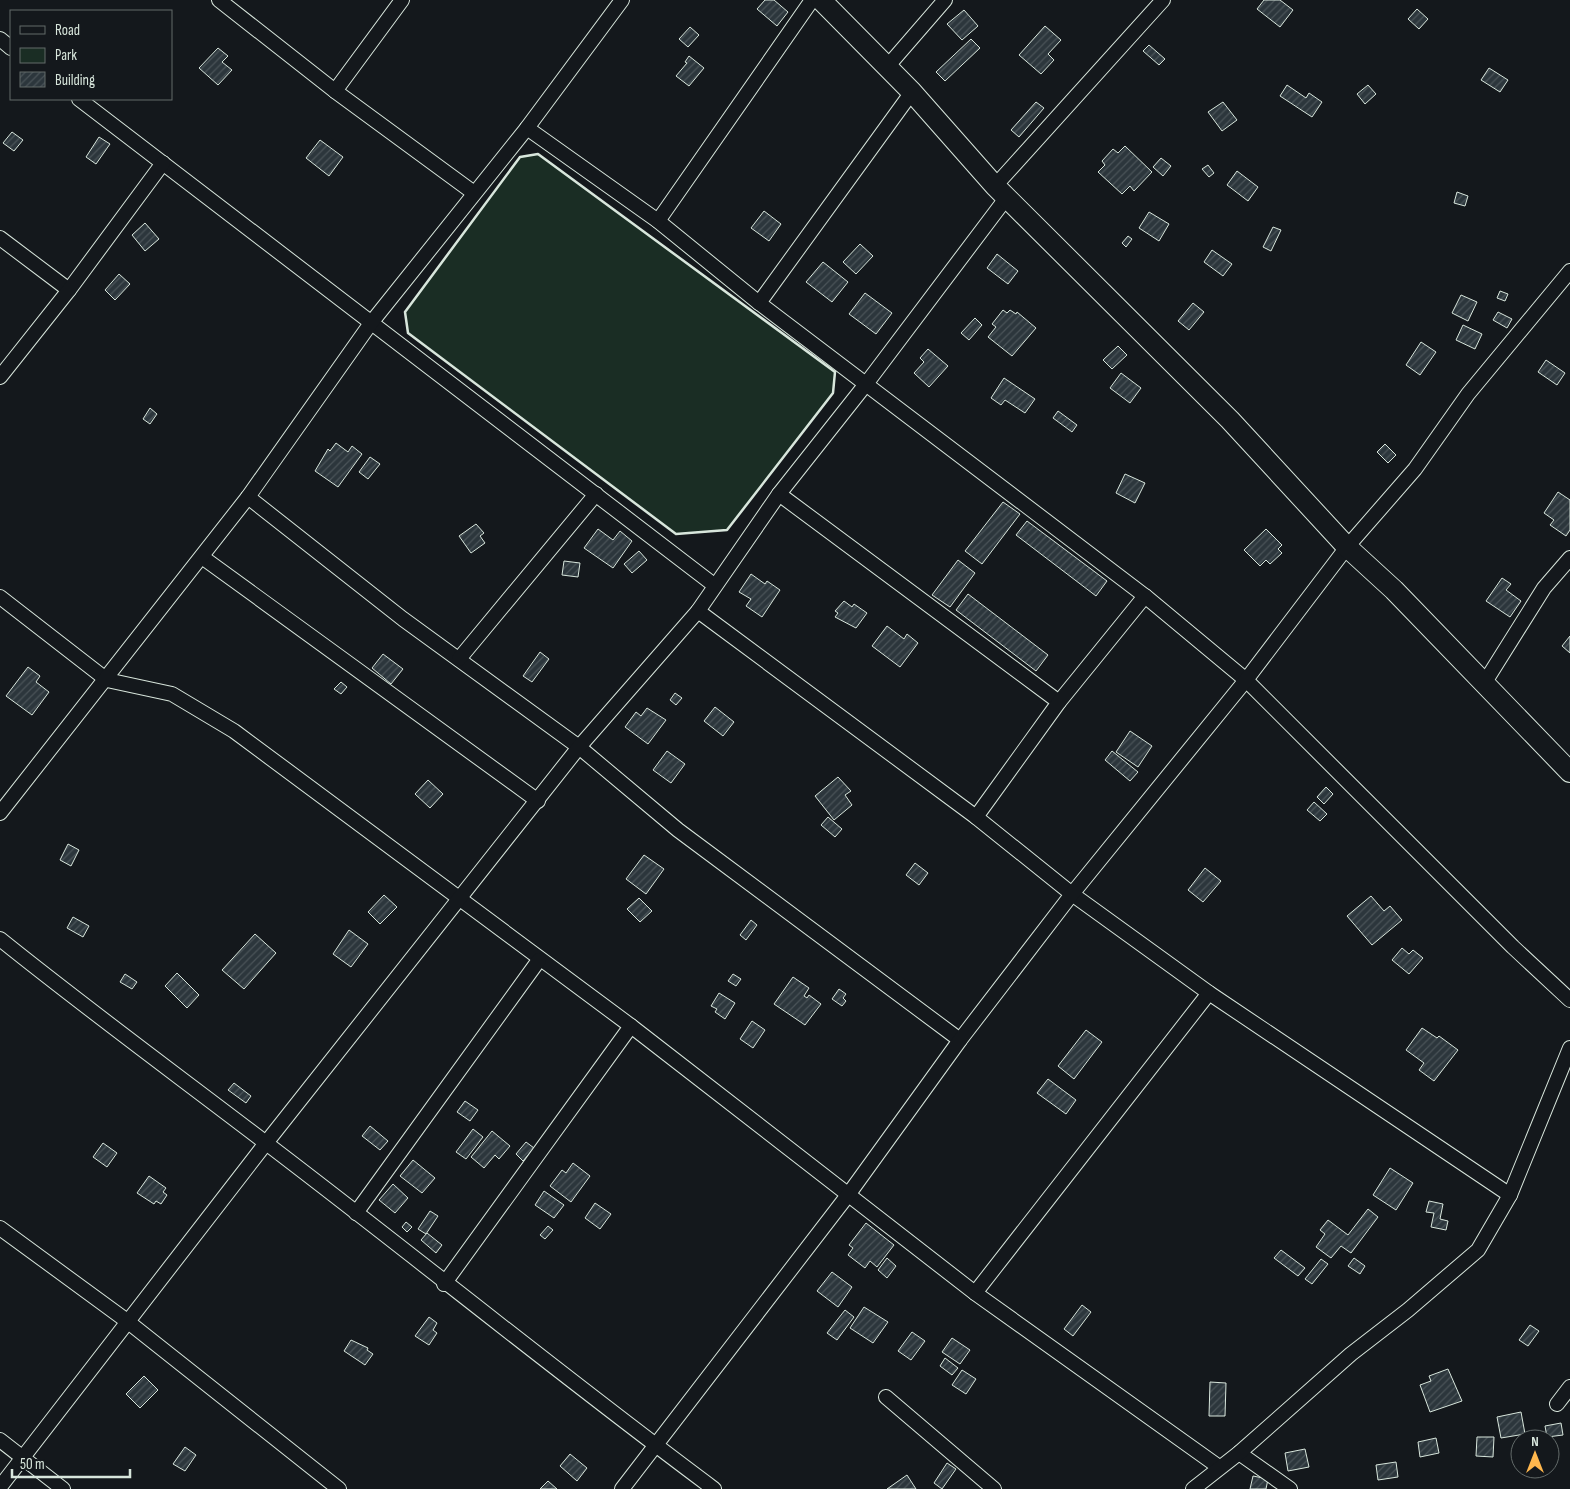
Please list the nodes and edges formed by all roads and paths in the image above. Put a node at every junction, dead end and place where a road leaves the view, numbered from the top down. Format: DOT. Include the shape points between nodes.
graph roads {
  1 [pos="219,0"];
  2 [pos="402,0"];
  3 [pos="622,0"];
  4 [pos="812,0"];
  5 [pos="821,0"];
  6 [pos="945,0"];
  7 [pos="1163,0"];
  8 [pos="0,39"];
  9 [pos="10,47"];
  10 [pos="886,67"];
  11 [pos="334,91"];
  12 [pos="912,92"];
  13 [pos="80,100"];
  14 [pos="527,128"];
  15 [pos="163,163"];
  16 [pos="1001,192"];
  17 [pos="474,193"];
  18 [pos="658,220"];
  19 [pos="0,238"];
  20 [pos="1570,271"];
  21 [pos="69,290"];
  22 [pos="759,303"];
  23 [pos="372,323"];
  24 [pos="0,377"];
  25 [pos="866,384"];
  26 [pos="596,494"];
  27 [pos="779,494"];
  28 [pos="248,497"];
  29 [pos="1347,547"];
  30 [pos="202,557"];
  31 [pos="1570,558"];
  32 [pos="714,585"];
  33 [pos="1145,596"];
  34 [pos="0,597"];
  35 [pos="698,611"];
  36 [pos="459,659"];
  37 [pos="107,680"];
  38 [pos="1246,680"];
  39 [pos="1485,682"];
  40 [pos="1059,702"];
  41 [pos="580,748"];
  42 [pos="1570,772"];
  43 [pos="538,801"];
  44 [pos="0,813"];
  45 [pos="976,817"];
  46 [pos="1072,894"];
  47 [pos="460,900"];
  48 [pos="0,939"];
  49 [pos="539,960"];
  50 [pos="1209,993"];
  51 [pos="1570,1000"];
  52 [pos="631,1026"];
  53 [pos="960,1040"];
  54 [pos="1570,1048"];
  55 [pos="266,1143"];
  56 [pos="848,1194"];
  57 [pos="1510,1195"];
  58 [pos="356,1213"];
  59 [pos="0,1228"];
  60 [pos="444,1284"];
  61 [pos="975,1293"];
  62 [pos="127,1321"];
  63 [pos="1570,1387"];
  64 [pos="886,1397"];
  65 [pos="1557,1404"];
  66 [pos="0,1440"];
  67 [pos="655,1445"];
  68 [pos="1239,1453"];
  69 [pos="21,1458"];
  70 [pos="1219,1467"];
  71 [pos="0,1487"];
  72 [pos="63,1489"];
  73 [pos="339,1489"];
  74 [pos="622,1489"];
  75 [pos="714,1489"];
  76 [pos="994,1489"];
  77 [pos="1193,1489"];
  78 [pos="1290,1489"];
  1 -- 11 [label="street"];
  2 -- 11 [label="street"];
  3 -- 14 [label="street"];
  4 -- 18 [label="street"];
  5 -- 10 [label="street"];
  6 -- 10 [label="street"];
  7 -- 16 [label="street"];
  8 -- 9 [label="street"];
  10 -- 12 [label="street"];
  11 -- 17 [label="street"];
  12 -- 16 [label="street"];
  12 -- 22 [label="street"];
  13 -- 15 [label="street"];
  14 -- 17 [label="street"];
  14 -- 18 [label="street"];
  15 -- 21 [label="street"];
  15 -- 23 [label="street"];
  16 -- 25 [label="street"];
  16 -- 29 [label="street" via="1230,420"];
  17 -- 23 [label="street"];
  18 -- 22 [label="street"];
  19 -- 21 [label="street"];
  20 -- 29 [label="street" via="1468,394 1415,469"];
  21 -- 24 [label="street"];
  22 -- 25 [label="street"];
  23 -- 26 [label="street"];
  23 -- 28 [label="street"];
  25 -- 27 [label="street"];
  25 -- 33 [label="street"];
  26 -- 32 [label="street"];
  26 -- 36 [label="street"];
  27 -- 32 [label="street"];
  27 -- 40 [label="street"];
  28 -- 30 [label="street"];
  28 -- 36 [label="street"];
  29 -- 38 [label="street"];
  29 -- 39 [label="street"];
  30 -- 37 [label="street"];
  30 -- 43 [label="street"];
  31 -- 39 [label="street" via="1544,588"];
  32 -- 35 [label="street"];
  33 -- 38 [label="street"];
  33 -- 40 [label="street"];
  34 -- 37 [label="street"];
  35 -- 41 [label="street"];
  35 -- 45 [label="street"];
  36 -- 41 [label="street"];
  37 -- 44 [label="street"];
  37 -- 47 [label="street" via="172,694 234,731"];
  38 -- 46 [label="street"];
  38 -- 51 [label="street"];
  39 -- 42 [label="street"];
  40 -- 45 [label="street"];
  41 -- 43 [label="street"];
  41 -- 53 [label="street" via="678,830"];
  43 -- 47 [label="street"];
  45 -- 46 [label="street"];
  46 -- 50 [label="street"];
  46 -- 53 [label="street"];
  47 -- 49 [label="street"];
  47 -- 55 [label="street"];
  48 -- 55 [label="street" via="88,1010"];
  49 -- 52 [label="street"];
  49 -- 58 [label="street"];
  50 -- 57 [label="street"];
  50 -- 61 [label="street"];
  52 -- 56 [label="street"];
  52 -- 60 [label="street"];
  53 -- 56 [label="street"];
  54 -- 57 [label="street"];
  55 -- 58 [label="street"];
  55 -- 62 [label="street"];
  56 -- 61 [label="street"];
  56 -- 67 [label="street"];
  57 -- 68 [label="street" via="1478,1250 1351,1354"];
  58 -- 60 [label="street"];
  59 -- 62 [label="street"];
  60 -- 67 [label="street"];
  61 -- 70 [label="street"];
  62 -- 69 [label="street"];
  62 -- 73 [label="street"];
  63 -- 65 [label="street"];
  64 -- 76 [label="street"];
  66 -- 69 [label="street"];
  67 -- 74 [label="street"];
  67 -- 75 [label="street"];
  68 -- 70 [label="street"];
  68 -- 78 [label="street"];
  69 -- 71 [label="street"];
  69 -- 72 [label="street"];
  70 -- 77 [label="street"];
}
